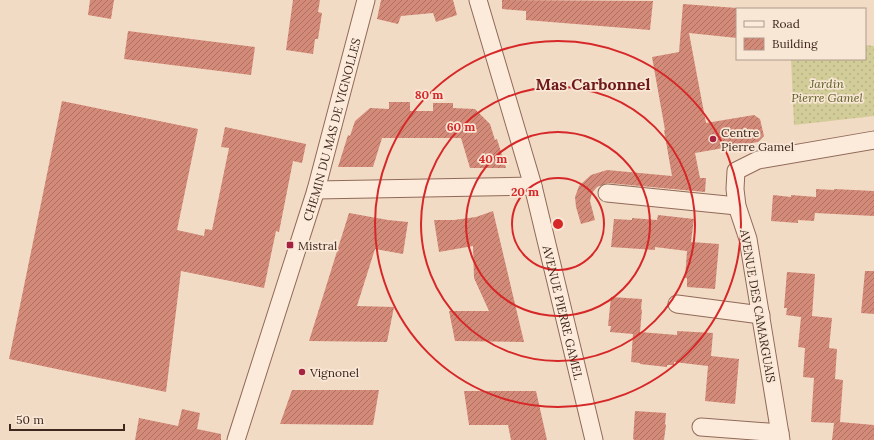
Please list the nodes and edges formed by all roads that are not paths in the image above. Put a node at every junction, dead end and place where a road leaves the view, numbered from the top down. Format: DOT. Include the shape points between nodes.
graph roads {
  1 [pos="366,0"];
  2 [pos="478,0"];
  3 [pos="874,140"];
  4 [pos="533,186"];
  5 [pos="316,190"];
  6 [pos="607,193"];
  7 [pos="737,206"];
  8 [pos="677,304"];
  9 [pos="761,315"];
  10 [pos="701,426"];
  11 [pos="781,436"];
  12 [pos="236,440"];
  13 [pos="594,440"];
  1 -- 5 [label="street, CHEMIN DU MAS DE VIGNOLLES"];
  2 -- 4 [label="street, AVENUE PIERRE GAMEL"];
  3 -- 7 [label="street, AVENUE DES CAMARGUAIS" via="758,160 736,171"];
  4 -- 5 [label="street"];
  4 -- 13 [label="street, AVENUE PIERRE GAMEL"];
  5 -- 12 [label="street, CHEMIN DU MAS DE VIGNOLLES"];
  6 -- 7 [label="street"];
  7 -- 9 [label="street, AVENUE DES CAMARGUAIS" via="748,239"];
  8 -- 9 [label="street"];
  9 -- 11 [label="street, AVENUE DES CAMARGUAIS"];
  10 -- 11 [label="street"];
}
